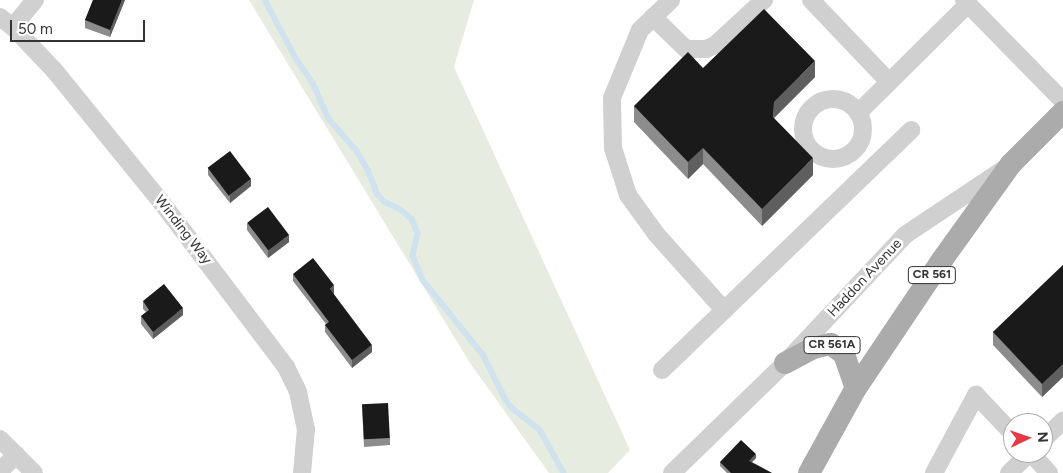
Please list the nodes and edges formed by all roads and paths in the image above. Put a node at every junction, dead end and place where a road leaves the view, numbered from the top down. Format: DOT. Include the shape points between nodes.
graph roads {
  1 [pos="35,0"];
  2 [pos="671,0"];
  3 [pos="764,0"];
  4 [pos="812,0"];
  5 [pos="966,2"];
  6 [pos="653,17"];
  7 [pos="7,22"];
  8 [pos="889,82"];
  9 [pos="1063,101"];
  10 [pos="858,112"];
  11 [pos="1063,112"];
  12 [pos="911,130"];
  13 [pos="857,146"];
  14 [pos="1011,164"];
  15 [pos="875,165"];
  16 [pos="724,310"];
  17 [pos="785,363"];
  18 [pos="662,370"];
  19 [pos="856,388"];
  20 [pos="1063,421"];
  21 [pos="1003,423"];
  22 [pos="1053,430"];
  23 [pos="0,439"];
  24 [pos="16,455"];
  25 [pos="1020,463"];
  26 [pos="1040,463"];
  27 [pos="0,471"];
  28 [pos="34,473"];
  29 [pos="302,473"];
  30 [pos="672,473"];
  31 [pos="809,473"];
  32 [pos="934,473"];
  33 [pos="1009,473"];
  34 [pos="1049,473"];
  1 -- 7 [label="street"];
  2 -- 6 [label="street"];
  3 -- 6 [label="street" via="715,45 706,49 686,49"];
  4 -- 8 [label="street"];
  5 -- 8 [label="street"];
  5 -- 9 [label="street"];
  6 -- 16 [label="street" via="640,30 612,98 613,148 628,195 657,236"];
  7 -- 29 [label="street, Winding Way" via="54,70 162,203 286,366 298,392 306,429"];
  8 -- 10 [label="street"];
  10 -- 13 [label="street" via="863,130"];
  10 -- 13 [label="street" via="836,99 819,102 806,115 803,132 810,148 826,158 843,157"];
  11 -- 14 [label="main road, CR 561"];
  12 -- 15 [label="street"];
  13 -- 15 [label="street"];
  14 -- 17 [label="street, Haddon Avenue / CR 561A" via="905,235"];
  14 -- 19 [label="main road, CR 561"];
  15 -- 16 [label="street"];
  16 -- 18 [label="street"];
  17 -- 19 [label="main road, CR 561A" via="813,348 831,344 844,354"];
  17 -- 30 [label="street, Haddon Avenue / CR 561A"];
  19 -- 31 [label="main road, CR 561"];
  20 -- 22 [label="street"];
  21 -- 32 [label="street" via="976,395"];
  23 -- 24 [label="street"];
  24 -- 27 [label="street"];
  24 -- 28 [label="street"];
  25 -- 33 [label="street"];
  26 -- 34 [label="street"];
}
